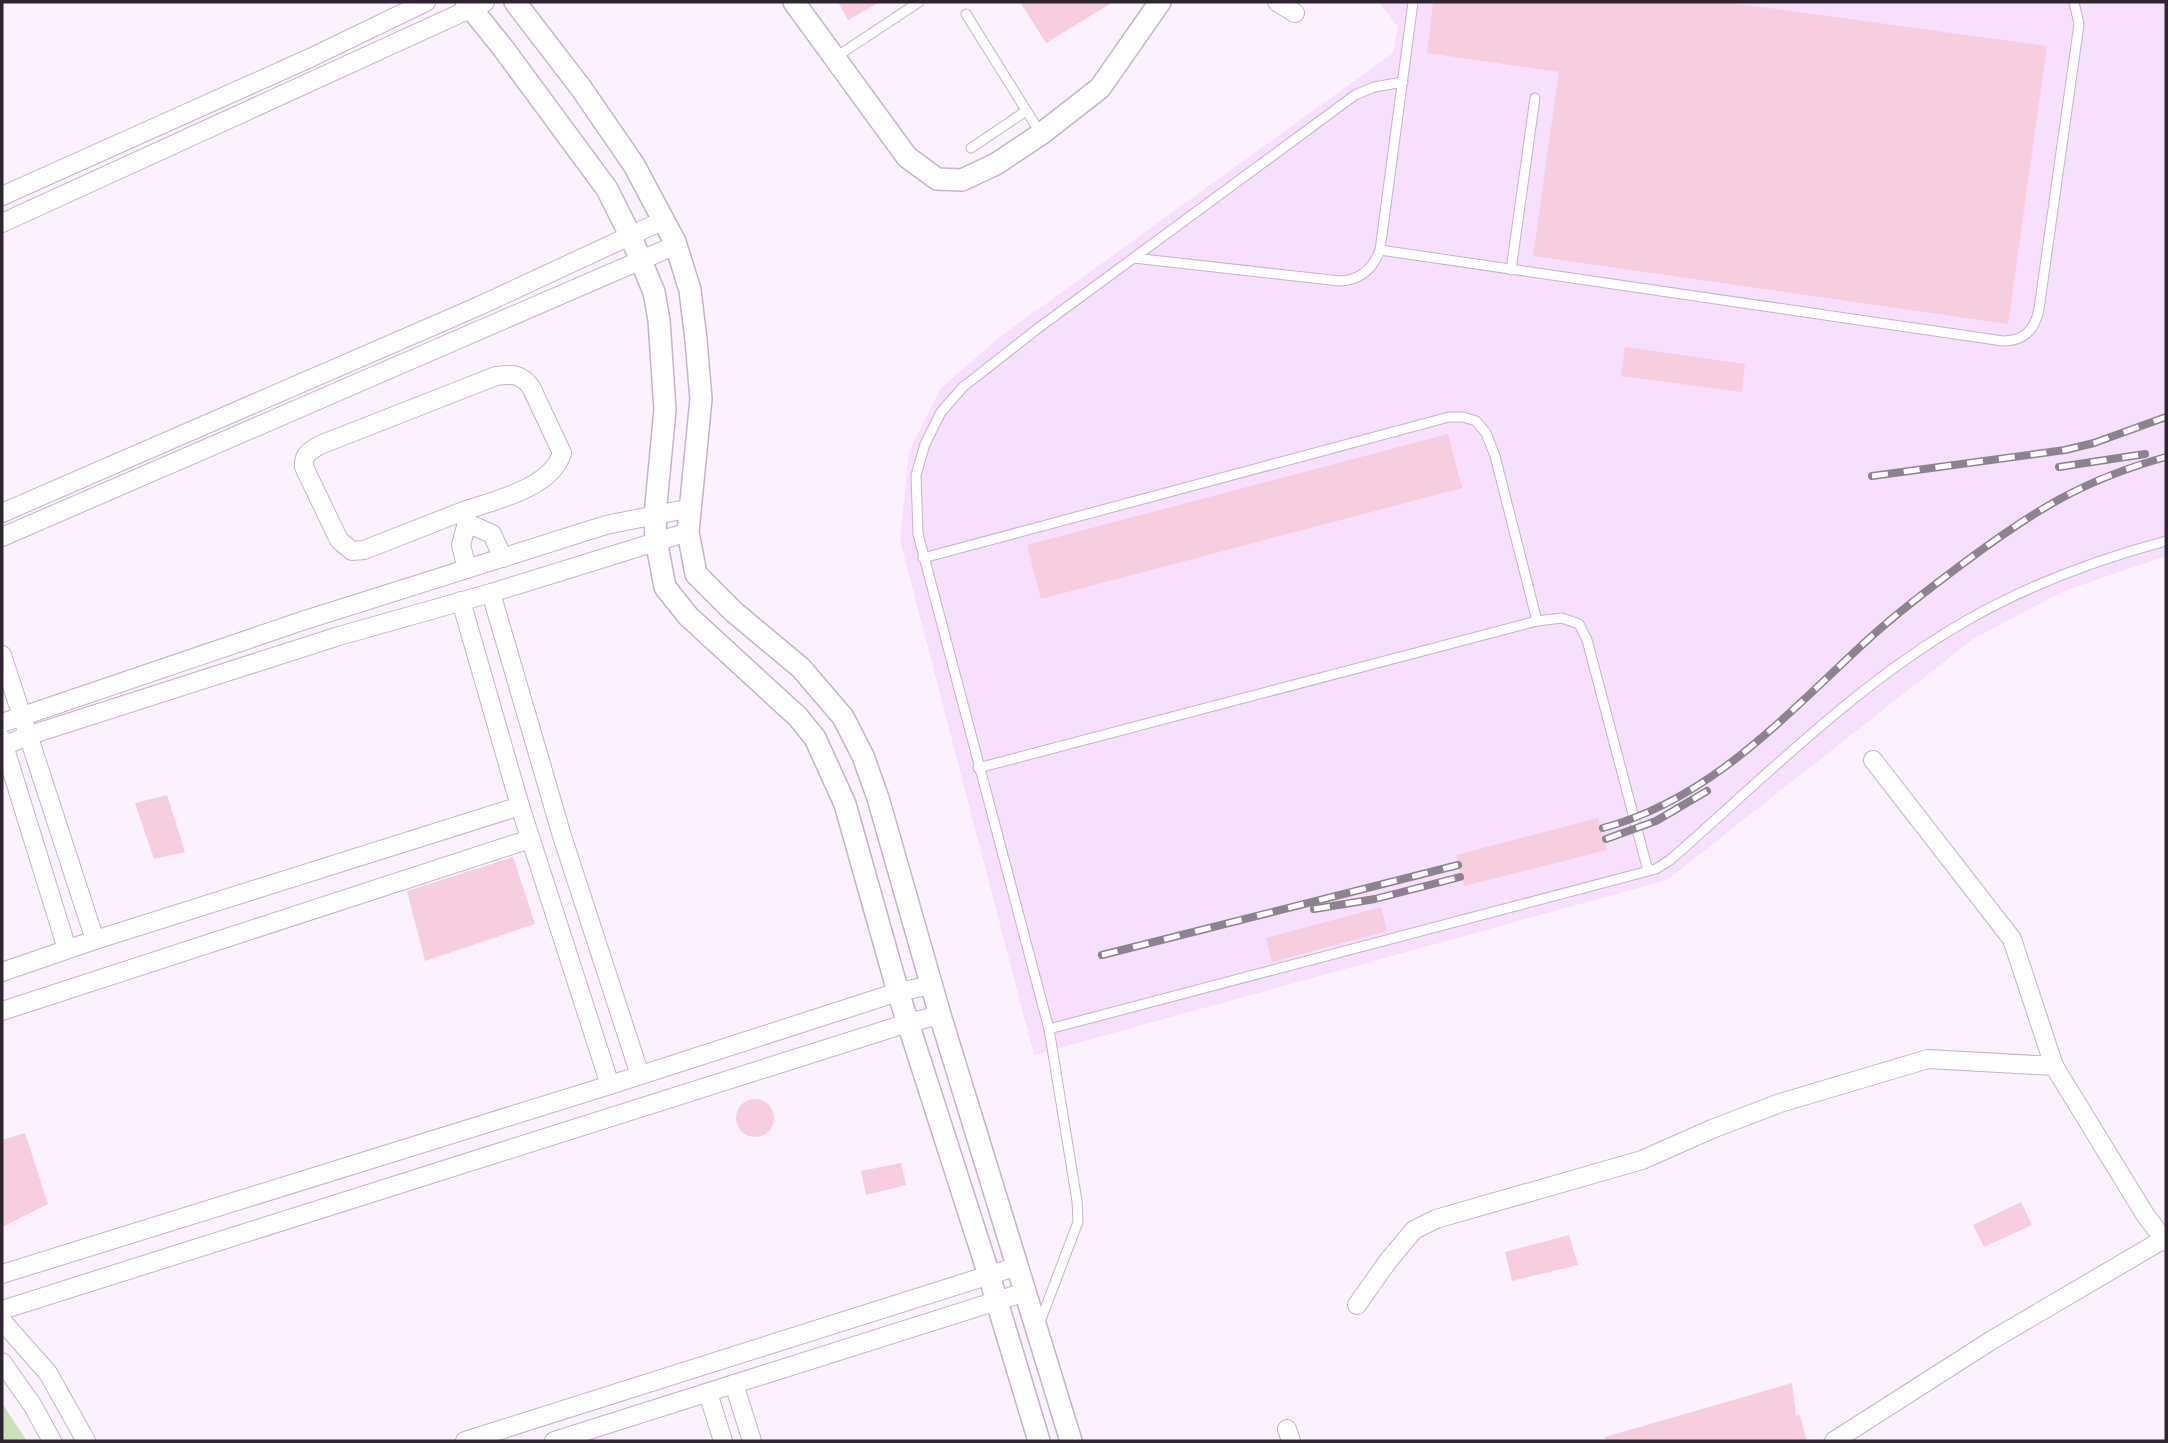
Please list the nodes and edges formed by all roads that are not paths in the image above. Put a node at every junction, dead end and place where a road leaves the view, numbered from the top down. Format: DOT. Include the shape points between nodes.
graph roads {
  1 [pos="426,2"];
  2 [pos="515,2"];
  3 [pos="794,2"];
  4 [pos="919,2"];
  5 [pos="1160,2"];
  6 [pos="1277,2"];
  7 [pos="1413,2"];
  8 [pos="2074,2"];
  9 [pos="474,4"];
  10 [pos="1295,13"];
  11 [pos="965,14"];
  12 [pos="835,58"];
  13 [pos="1403,82"];
  14 [pos="1535,98"];
  15 [pos="1026,110"];
  16 [pos="1041,134"];
  17 [pos="971,148"];
  18 [pos="2,196"];
  19 [pos="664,220"];
  20 [pos="2,223"];
  21 [pos="631,237"];
  22 [pos="676,245"];
  23 [pos="1380,250"];
  24 [pos="1133,258"];
  25 [pos="642,261"];
  26 [pos="1511,270"];
  27 [pos="691,508"];
  28 [pos="2,513"];
  29 [pos="655,515"];
  30 [pos="464,517"];
  31 [pos="688,531"];
  32 [pos="2,537"];
  33 [pos="656,540"];
  34 [pos="2166,541"];
  35 [pos="503,558"];
  36 [pos="923,558"];
  37 [pos="467,569"];
  38 [pos="491,593"];
  39 [pos="461,601"];
  40 [pos="1537,621"];
  41 [pos="2,655"];
  42 [pos="21,716"];
  43 [pos="2,723"];
  44 [pos="27,736"];
  45 [pos="3,742"];
  46 [pos="1872,760"];
  47 [pos="978,768"];
  48 [pos="520,806"];
  49 [pos="530,839"];
  50 [pos="1648,871"];
  51 [pos="95,940"];
  52 [pos="67,949"];
  53 [pos="2,972"];
  54 [pos="932,985"];
  55 [pos="898,992"];
  56 [pos="2,1011"];
  57 [pos="940,1015"];
  58 [pos="908,1023"];
  59 [pos="1049,1029"];
  60 [pos="2054,1066"];
  61 [pos="640,1075"];
  62 [pos="610,1085"];
  63 [pos="2165,1241"];
  64 [pos="1018,1266"];
  65 [pos="2,1274"];
  66 [pos="989,1275"];
  67 [pos="1025,1292"];
  68 [pos="996,1302"];
  69 [pos="1357,1305"];
  70 [pos="2,1310"];
  71 [pos="2,1321"];
  72 [pos="1037,1330"];
  73 [pos="2,1362"];
  74 [pos="734,1384"];
  75 [pos="708,1393"];
  76 [pos="52,1441"];
  77 [pos="86,1441"];
  78 [pos="465,1441"];
  79 [pos="554,1441"];
  80 [pos="723,1441"];
  81 [pos="752,1441"];
  82 [pos="1039,1441"];
  83 [pos="1071,1441"];
  84 [pos="1834,1441"];
  1 -- 18 [label="street"];
  2 -- 19 [label="street" via="634,165"];
  3 -- 12 [label="street"];
  4 -- 12 [label="lane"];
  5 -- 16 [label="street" via="1100,88"];
  6 -- 10 [label="street"];
  7 -- 13 [label="lane"];
  8 -- 26 [label="lane" via="2079,24 2039,309 2035,325 2026,335 2003,341"];
  9 -- 20 [label="street"];
  9 -- 21 [label="street" via="607,189"];
  11 -- 15 [label="lane"];
  12 -- 16 [label="street" via="907,157 937,179 961,180 996,164"];
  13 -- 23 [label="lane"];
  13 -- 24 [label="lane" via="1355,95"];
  14 -- 26 [label="lane"];
  15 -- 16 [label="lane"];
  15 -- 17 [label="lane"];
  19 -- 21 [label="street"];
  19 -- 22 [label="street"];
  21 -- 25 [label="street"];
  21 -- 28 [label="street"];
  22 -- 25 [label="street"];
  22 -- 27 [label="street" via="690,290 701,399"];
  23 -- 24 [label="lane" via="1368,270 1349,281"];
  23 -- 26 [label="lane"];
  24 -- 36 [label="lane" via="963,387 941,412 916,475"];
  25 -- 29 [label="street" via="659,320 665,410"];
  25 -- 32 [label="street"];
  27 -- 29 [label="street"];
  27 -- 31 [label="street"];
  29 -- 33 [label="street"];
  29 -- 35 [label="street" via="606,525"];
  30 -- 30 [label="street" via="352,551 339,540 303,459 320,445 496,376 523,377 562,453 559,461 541,482"];
  30 -- 35 [label="street" via="492,534"];
  30 -- 37 [label="street" via="461,545"];
  31 -- 33 [label="street"];
  31 -- 54 [label="street" via="696,574 801,668 843,717 878,798"];
  33 -- 38 [label="street"];
  33 -- 55 [label="street" via="665,587 688,616 815,738 845,804"];
  34 -- 50 [label="lane" via="2044,581 1962,623 1875,682 1670,860"];
  35 -- 37 [label="street"];
  36 -- 40 [label="lane" via="1463,417 1482,427 1496,456"];
  36 -- 47 [label="lane"];
  37 -- 42 [label="street"];
  38 -- 39 [label="street"];
  38 -- 61 [label="street" via="562,836"];
  39 -- 44 [label="street"];
  39 -- 48 [label="street"];
  40 -- 47 [label="lane"];
  40 -- 50 [label="lane" via="1562,618 1582,628"];
  41 -- 42 [label="street"];
  42 -- 43 [label="street"];
  42 -- 44 [label="street"];
  44 -- 45 [label="street"];
  44 -- 51 [label="street"];
  45 -- 52 [label="street"];
  46 -- 60 [label="street" via="2012,939"];
  47 -- 59 [label="lane"];
  48 -- 49 [label="street"];
  48 -- 51 [label="street"];
  49 -- 56 [label="street"];
  49 -- 62 [label="street"];
  50 -- 59 [label="lane"];
  51 -- 52 [label="street"];
  52 -- 53 [label="street"];
  54 -- 55 [label="street"];
  54 -- 57 [label="street"];
  55 -- 58 [label="street"];
  55 -- 61 [label="street"];
  57 -- 58 [label="street"];
  57 -- 64 [label="street"];
  58 -- 66 [label="street"];
  58 -- 70 [label="street"];
  59 -- 72 [label="lane" via="1078,1222"];
  60 -- 63 [label="street"];
  60 -- 69 [label="street" via="1928,1059 1780,1104 1642,1160 1436,1219 1414,1230"];
  61 -- 62 [label="street"];
  62 -- 65 [label="street"];
  63 -- 84 [label="street" via="1992,1340"];
  64 -- 66 [label="street"];
  64 -- 67 [label="street"];
  66 -- 68 [label="street"];
  66 -- 78 [label="street"];
  67 -- 68 [label="street"];
  67 -- 72 [label="street"];
  68 -- 74 [label="street"];
  68 -- 82 [label="street"];
  71 -- 77 [label="street" via="48,1373"];
  72 -- 83 [label="street"];
  73 -- 76 [label="street"];
  74 -- 75 [label="street"];
  74 -- 81 [label="street"];
  75 -- 79 [label="street"];
  75 -- 80 [label="street"];
}
